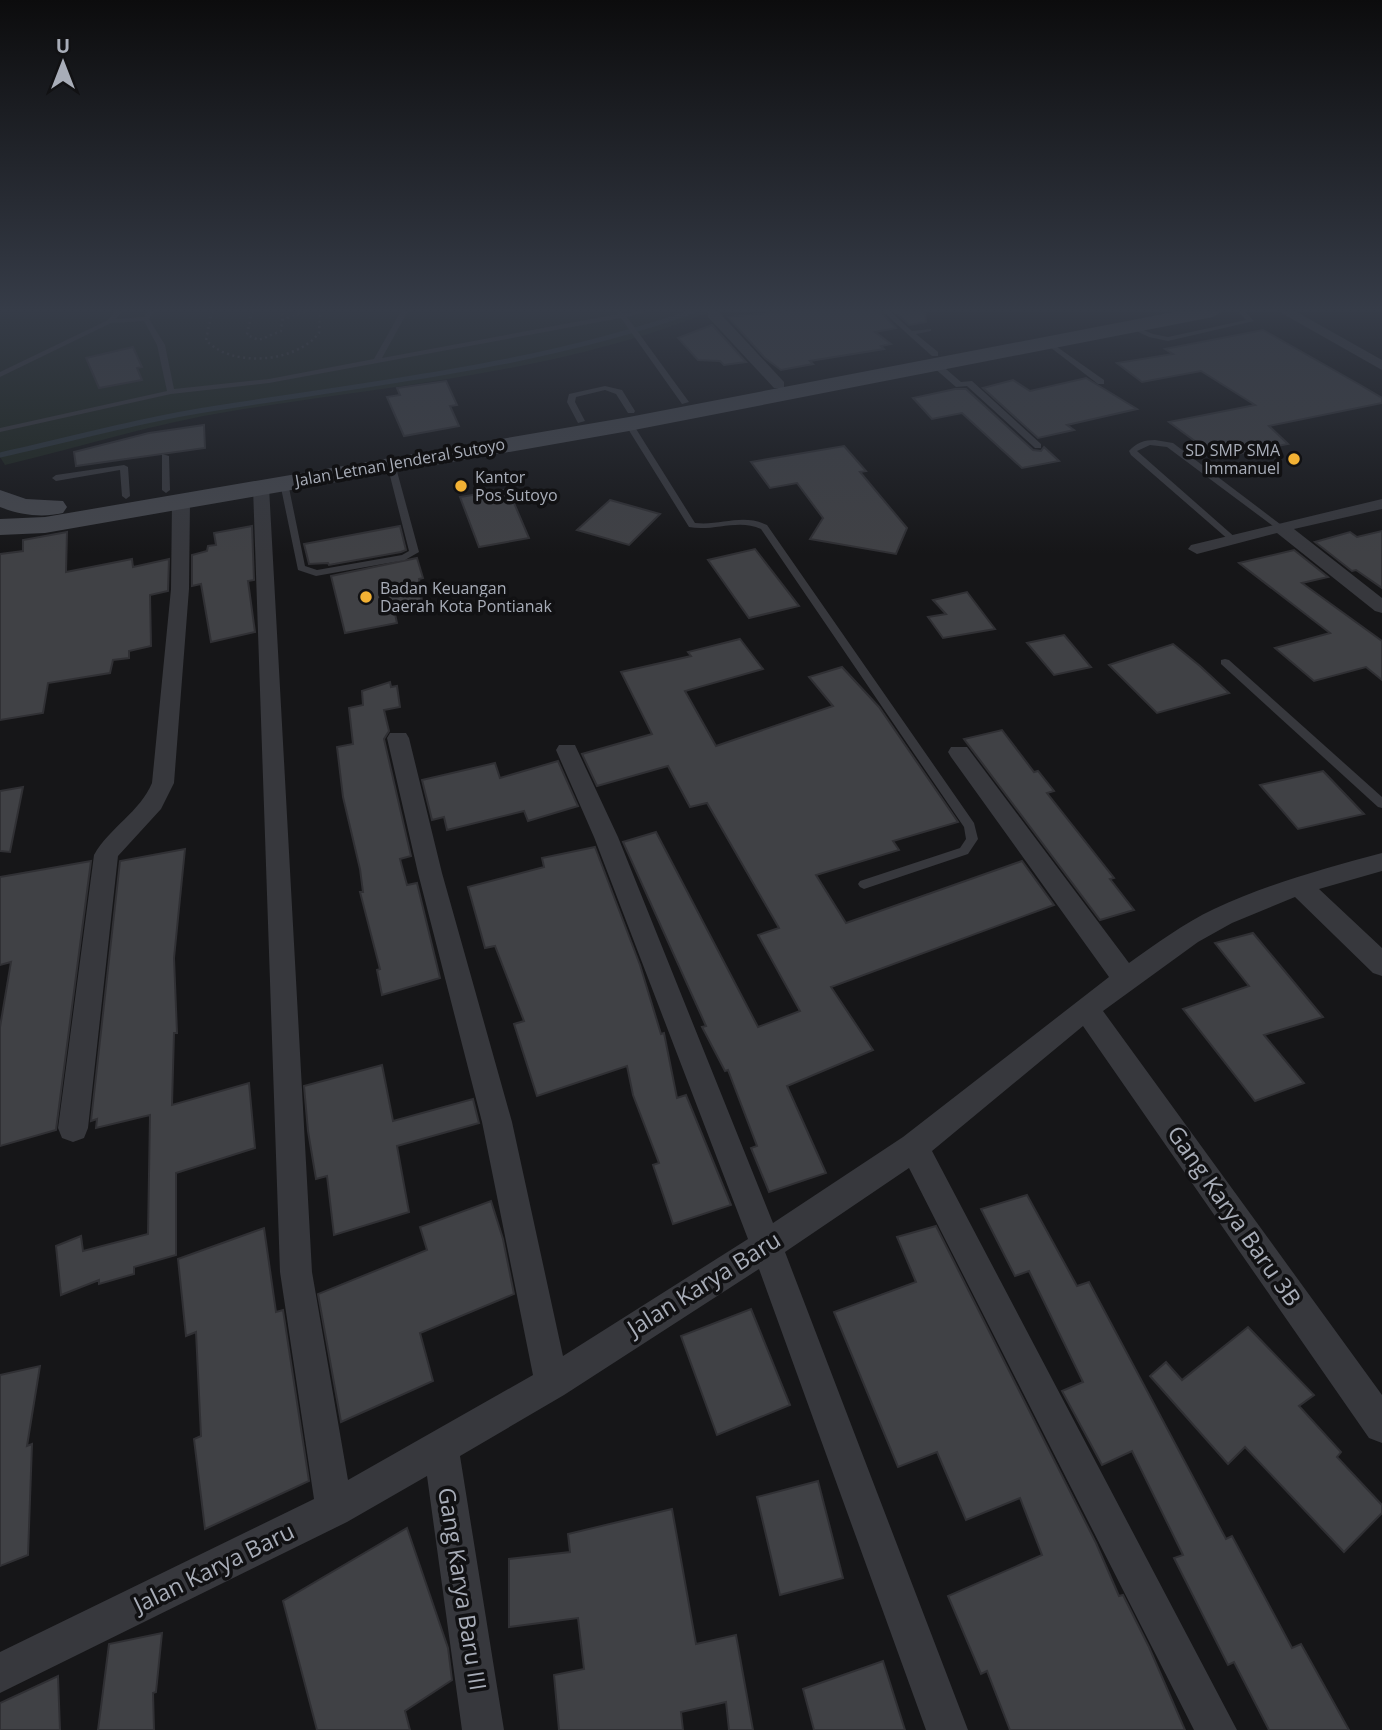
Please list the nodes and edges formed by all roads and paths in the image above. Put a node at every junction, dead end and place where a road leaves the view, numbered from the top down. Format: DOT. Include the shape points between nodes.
graph roads {
  1 [pos="171,392"];
  2 [pos="677,392"];
  3 [pos="739,392"];
  4 [pos="766,392"];
  5 [pos="979,392"];
  6 [pos="685,402"];
  7 [pos="630,418"];
  8 [pos="0,429"];
  9 [pos="521,437"];
  10 [pos="1038,446"];
  11 [pos="165,456"];
  12 [pos="391,464"];
  13 [pos="56,478"];
  14 [pos="273,485"];
  15 [pos="174,495"];
  16 [pos="126,496"];
  17 [pos="4,500"];
  18 [pos="1382,504"];
  19 [pos="0,527"];
  20 [pos="1280,527"];
  21 [pos="1233,539"];
  22 [pos="1197,549"];
  23 [pos="1382,607"];
  24 [pos="1225,662"];
  25 [pos="398,738"];
  26 [pos="567,750"];
  27 [pos="959,752"];
  28 [pos="1382,804"];
  29 [pos="1382,862"];
  30 [pos="864,884"];
  31 [pos="1299,885"];
  32 [pos="1382,965"];
  33 [pos="1125,979"];
  34 [pos="1086,1008"];
  35 [pos="73,1128"];
  36 [pos="914,1147"];
  37 [pos="766,1245"];
  38 [pos="552,1383"];
  39 [pos="1382,1425"];
  40 [pos="441,1449"];
  41 [pos="334,1509"];
  42 [pos="0,1673"];
  43 [pos="483,1730"];
  44 [pos="947,1730"];
  45 [pos="1216,1730"];
  1 -- 8 [label="lane"];
  2 -- 6 [label="lane"];
  3 -- 6 [label="street, Jalan Letnan Jenderal Sutoyo"];
  4 -- 7 [label="street, Jalan Letnan Jenderal Sutoyo"];
  5 -- 10 [label="lane"];
  6 -- 7 [label="street, Jalan Letnan Jenderal Sutoyo"];
  7 -- 9 [label="street, Jalan Letnan Jenderal Sutoyo"];
  7 -- 9 [label="street, Jalan Letnan Jenderal Sutoyo" via="581,421"];
  7 -- 30 [label="lane" via="692,525 751,520 764,527 970,826 972,839 964,851"];
  9 -- 12 [label="street, Jalan Letnan Jenderal Sutoyo"];
  9 -- 15 [label="street, Jalan Letnan Jenderal Sutoyo"];
  11 -- 15 [label="lane"];
  12 -- 14 [label="street, Jalan Letnan Jenderal Sutoyo"];
  12 -- 14 [label="lane" via="414,552 316,573 300,568"];
  13 -- 16 [label="lane" via="124,467"];
  14 -- 15 [label="street, Jalan Letnan Jenderal Sutoyo"];
  14 -- 41 [label="street" via="296,1272"];
  15 -- 16 [label="street, Jalan Letnan Jenderal Sutoyo"];
  15 -- 19 [label="street, Jalan Letnan Jenderal Sutoyo" via="45,525"];
  15 -- 35 [label="street" via="180,589 163,783 156,799 106,855"];
  16 -- 17 [label="street, Jalan Letnan Jenderal Sutoyo" via="52,508 23,507"];
  18 -- 20 [label="street"];
  20 -- 21 [label="street"];
  20 -- 21 [label="lane" via="1170,445 1156,442 1136,447 1135,455"];
  20 -- 23 [label="street"];
  21 -- 22 [label="street"];
  24 -- 28 [label="lane"];
  25 -- 38 [label="street" via="497,1122"];
  26 -- 37 [label="street" via="606,837"];
  27 -- 33 [label="street"];
  29 -- 31 [label="street, Jalan Karya Baru"];
  31 -- 32 [label="street"];
  31 -- 33 [label="street, Jalan Karya Baru" via="1223,916"];
  33 -- 34 [label="street, Jalan Karya Baru"];
  34 -- 36 [label="street, Jalan Karya Baru"];
  34 -- 39 [label="street, Gang Karya Baru 3B"];
  36 -- 37 [label="street, Jalan Karya Baru"];
  36 -- 45 [label="street"];
  37 -- 38 [label="street, Jalan Karya Baru"];
  37 -- 44 [label="street"];
  38 -- 40 [label="street, Jalan Karya Baru"];
  40 -- 41 [label="street, Jalan Karya Baru"];
  40 -- 43 [label="street, Gang Karya Baru III"];
  41 -- 42 [label="street, Jalan Karya Baru"];
}
